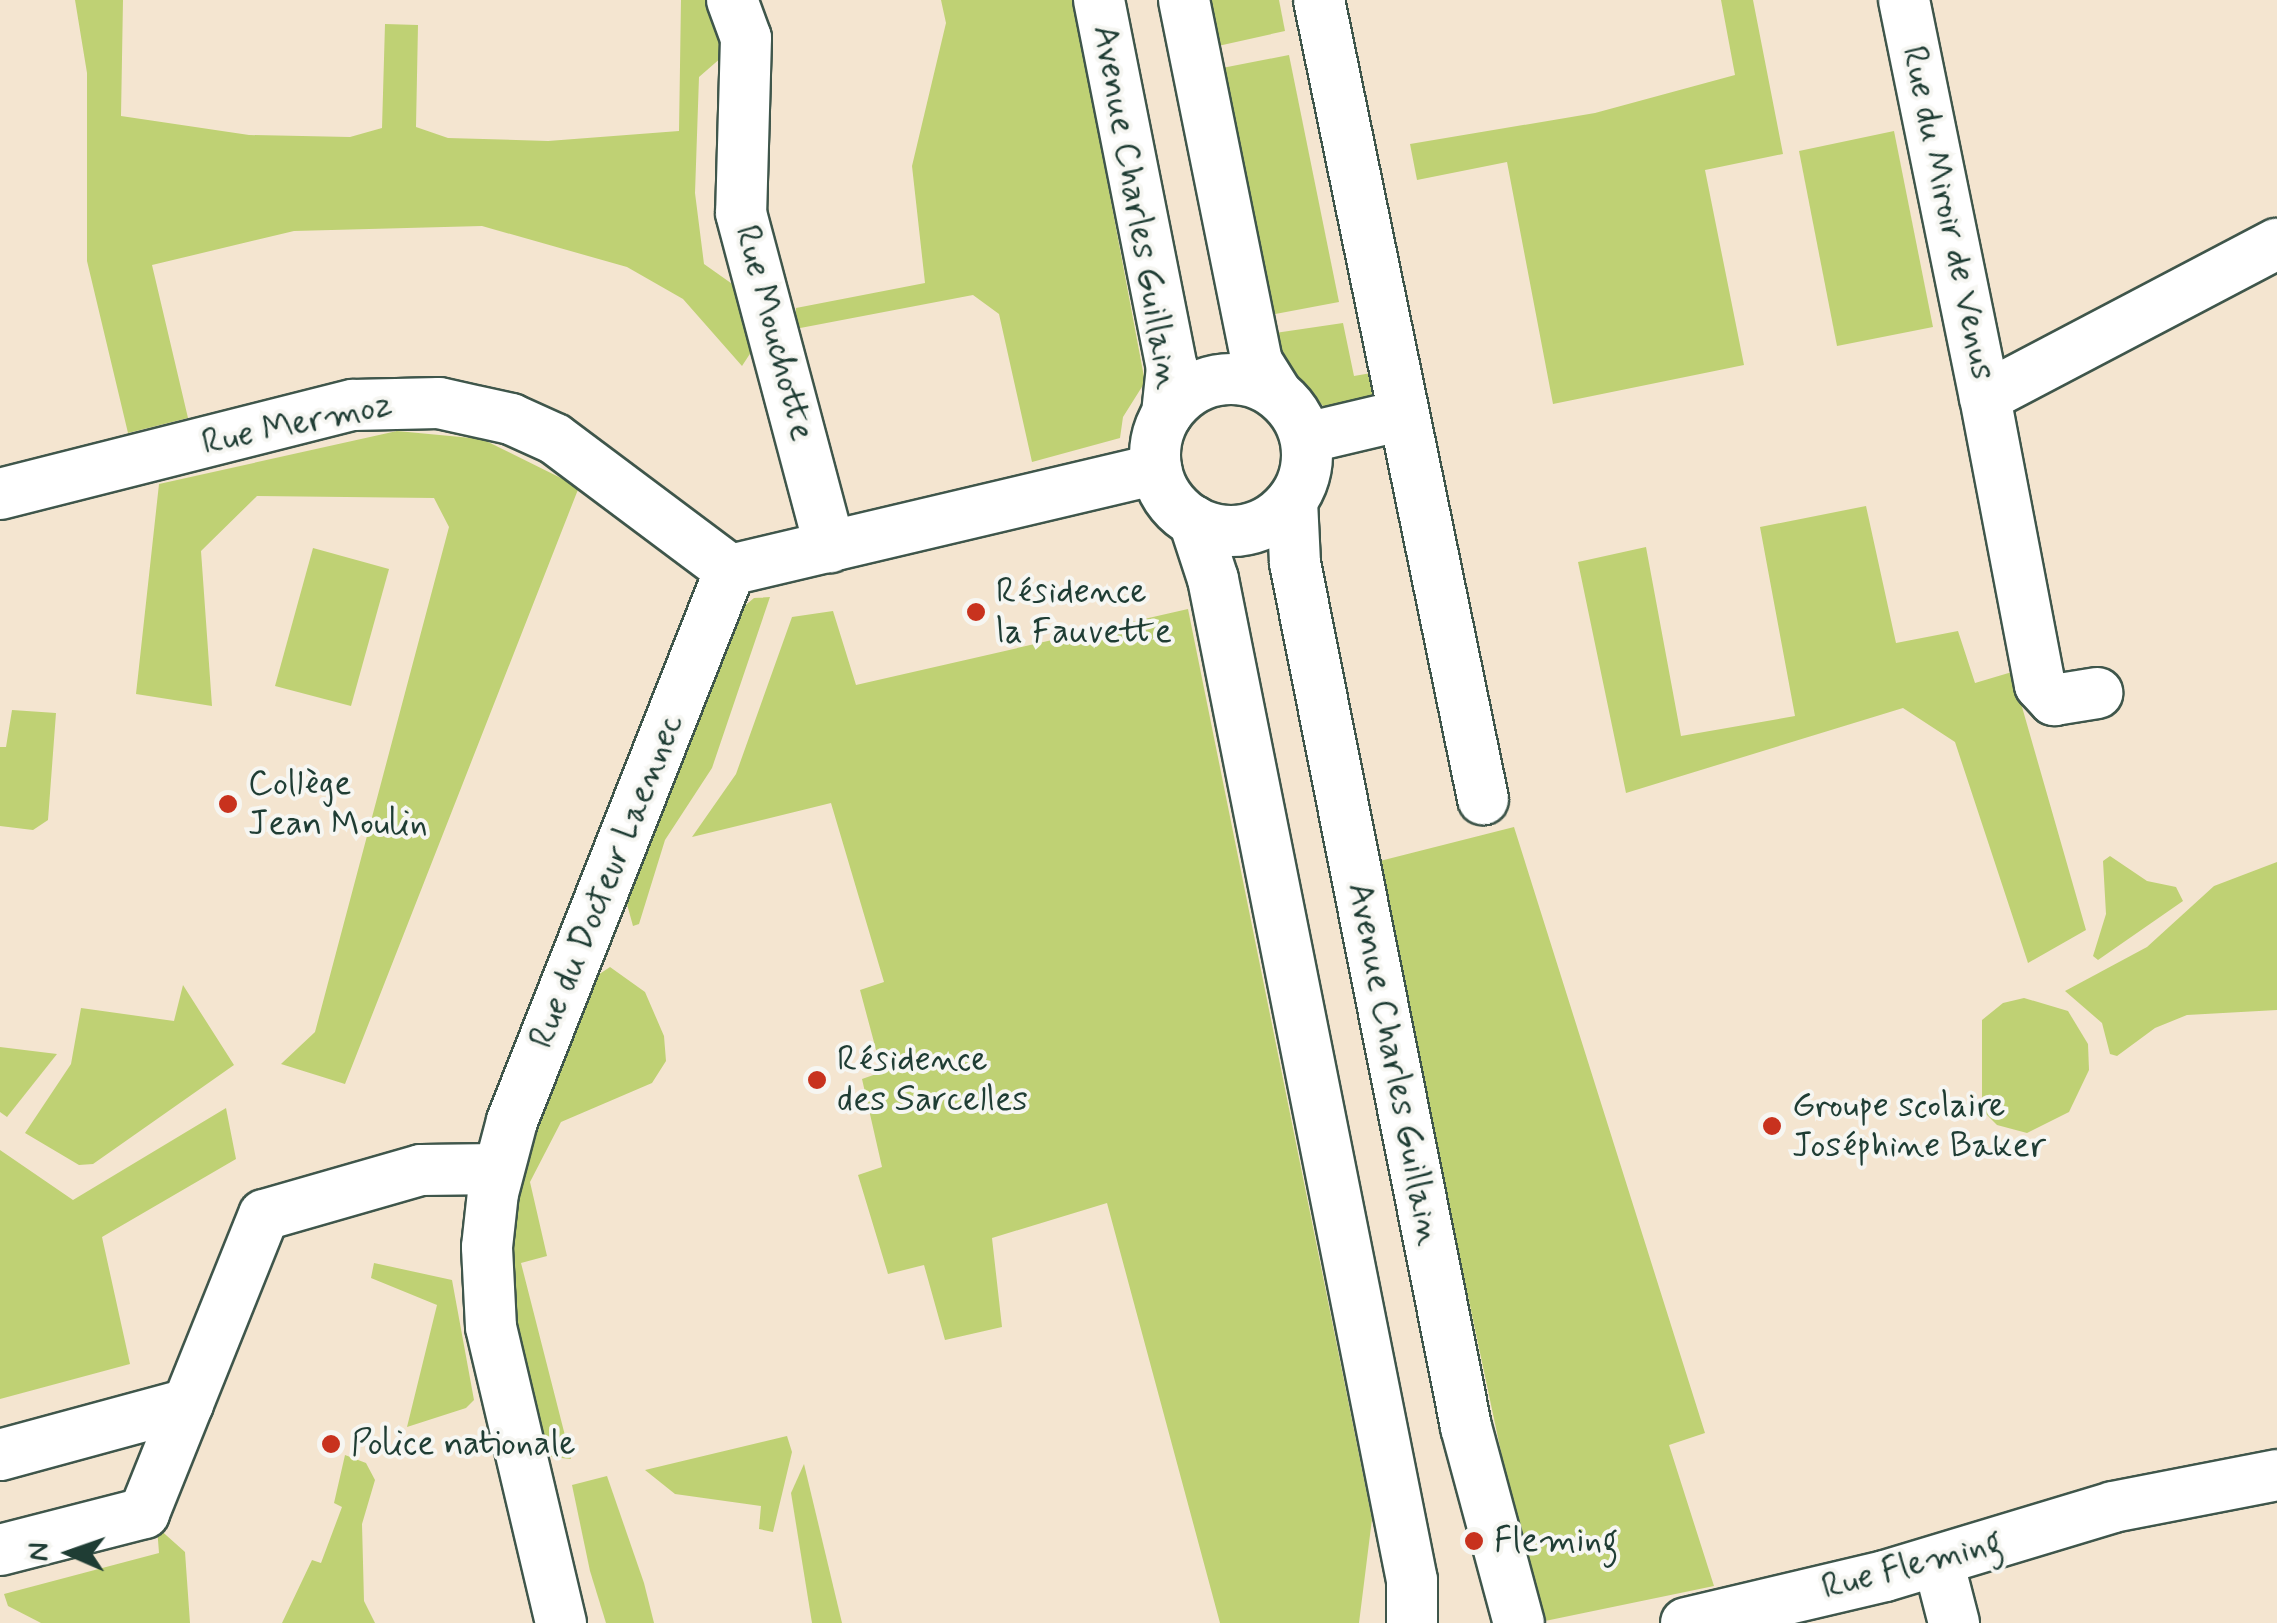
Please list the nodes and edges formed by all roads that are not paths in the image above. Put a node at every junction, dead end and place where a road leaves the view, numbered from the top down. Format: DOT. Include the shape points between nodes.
graph roads {
  1 [pos="732,0"];
  2 [pos="1099,0"];
  3 [pos="1184,0"];
  4 [pos="1320,0"];
  5 [pos="1904,0"];
  6 [pos="2277,244"];
  7 [pos="1274,392"];
  8 [pos="1985,397"];
  9 [pos="1166,414"];
  10 [pos="1403,416"];
  11 [pos="1306,438"];
  12 [pos="1156,469"];
  13 [pos="0,494"];
  14 [pos="1292,501"];
  15 [pos="1194,522"];
  16 [pos="830,546"];
  17 [pos="730,570"];
  18 [pos="2097,693"];
  19 [pos="1483,800"];
  20 [pos="498,1169"];
  21 [pos="188,1404"];
  22 [pos="0,1454"];
  23 [pos="2277,1475"];
  24 [pos="0,1550"];
  25 [pos="1938,1560"];
  26 [pos="561,1623"];
  27 [pos="1412,1623"];
  28 [pos="1519,1623"];
  29 [pos="1686,1623"];
  30 [pos="1954,1623"];
  1 -- 16 [label="street, Rue Mouchotte" via="746,38 741,213"];
  2 -- 9 [label="street, Avenue Charles Guillain" via="1172,367"];
  3 -- 7 [label="street" via="1257,362"];
  4 -- 10 [label="street"];
  5 -- 8 [label="street, Rue du Miroir de Venus"];
  6 -- 8 [label="street, Rue du Miroir de Venus"];
  7 -- 9 [label="street" via="1252,381 1216,380 1192,388"];
  7 -- 11 [label="street" via="1292,407"];
  8 -- 18 [label="street" via="2040,685 2054,700"];
  9 -- 12 [label="street" via="1156,440"];
  10 -- 11 [label="street"];
  10 -- 19 [label="street"];
  11 -- 14 [label="street" via="1306,471"];
  12 -- 15 [label="street" via="1172,503"];
  12 -- 16 [label="street"];
  13 -- 17 [label="street, Rue Mermoz" via="354,406 438,403 510,418 555,439"];
  14 -- 15 [label="street" via="1271,520 1245,530"];
  14 -- 28 [label="street, Avenue Charles Guillain" via="1295,563 1462,1408"];
  15 -- 27 [label="street" via="1213,579 1412,1580"];
  16 -- 17 [label="street"];
  17 -- 20 [label="street, Rue du Docteur Laennec"];
  20 -- 21 [label="street" via="422,1170 264,1215"];
  20 -- 26 [label="street, Rue du Docteur Laennec" via="487,1247 492,1327"];
  21 -- 22 [label="street"];
  21 -- 24 [label="street" via="144,1513"];
  23 -- 25 [label="street, Rue Fleming" via="2078,1517"];
  25 -- 29 [label="street, Rue Fleming"];
  25 -- 30 [label="street"];
}
